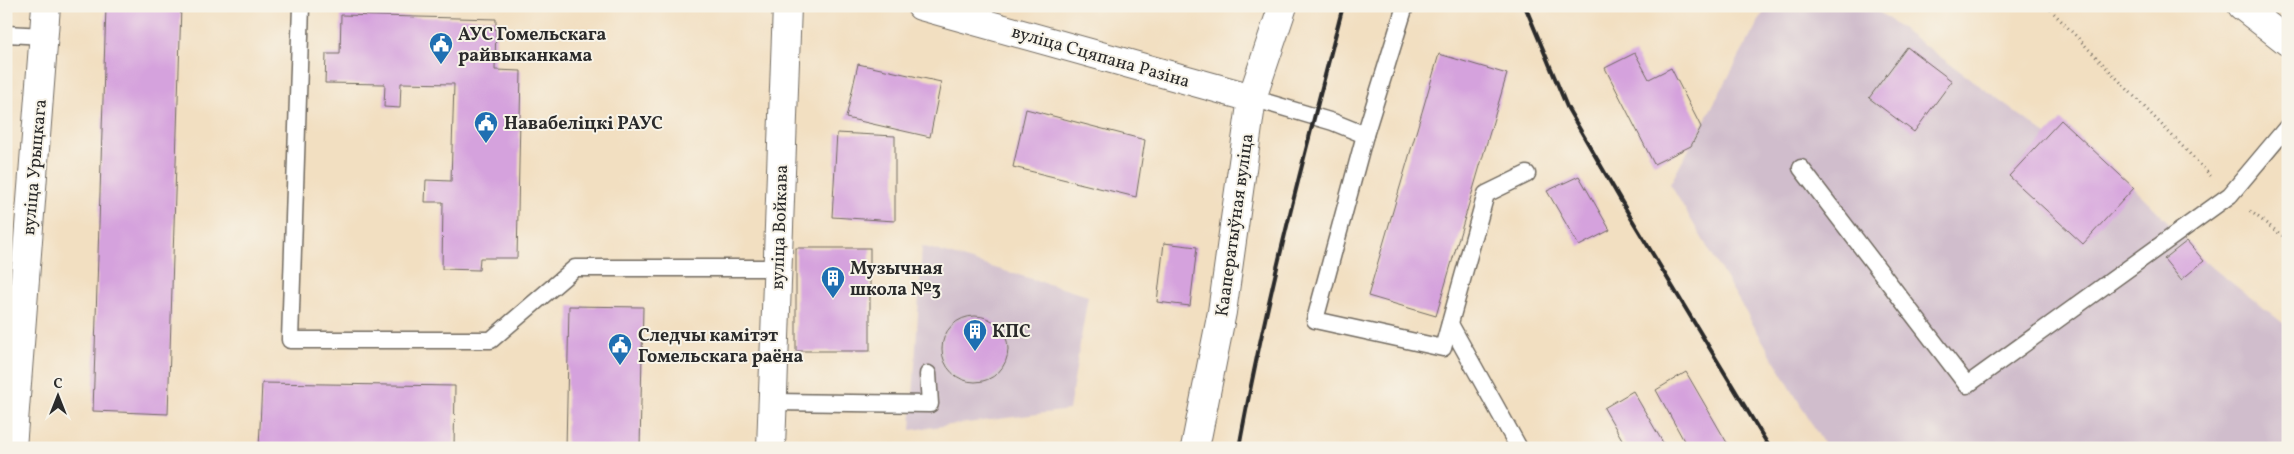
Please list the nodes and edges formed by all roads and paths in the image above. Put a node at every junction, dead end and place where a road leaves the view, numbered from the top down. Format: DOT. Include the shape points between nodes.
graph roads {
  1 [pos="46,6"];
  2 [pos="301,6"];
  3 [pos="787,6"];
  4 [pos="921,6"];
  5 [pos="1283,6"];
  6 [pos="1405,6"];
  7 [pos="2047,6"];
  8 [pos="2242,6"];
  9 [pos="6,34"];
  10 [pos="45,36"];
  11 [pos="2288,42"];
  12 [pos="1252,98"];
  13 [pos="2288,126"];
  14 [pos="1365,136"];
  15 [pos="1801,168"];
  16 [pos="1527,174"];
  17 [pos="2230,195"];
  18 [pos="2288,240"];
  19 [pos="778,268"];
  20 [pos="1450,324"];
  21 [pos="928,374"];
  22 [pos="773,402"];
  23 [pos="12,448"];
  24 [pos="771,448"];
  25 [pos="1195,448"];
  26 [pos="1518,448"];
  1 -- 10 [label="street, вуліца Урыцкага"];
  2 -- 19 [label="lane" via="290,340 491,340 575,268"];
  3 -- 19 [label="street, вуліца Войкава"];
  4 -- 12 [label="street, вуліца Сцяпана Разіна"];
  5 -- 12 [label="street, Кааператыўная вуліца"];
  6 -- 14 [label="lane"];
  7 -- 17 [label="path"];
  8 -- 11 [label="street"];
  9 -- 10 [label="lane"];
  10 -- 23 [label="street, вуліца Урыцкага"];
  12 -- 14 [label="lane" via="1333,122"];
  12 -- 25 [label="street, Кааператыўная вуліца" via="1222,312"];
  13 -- 17 [label="lane"];
  14 -- 20 [label="lane" via="1315,320 1443,348"];
  15 -- 17 [label="lane" via="1967,385"];
  16 -- 20 [label="lane" via="1486,194"];
  17 -- 18 [label="path"];
  19 -- 22 [label="street, вуліца Войкава"];
  20 -- 26 [label="lane"];
  21 -- 22 [label="lane" via="930,404"];
  22 -- 24 [label="street, вуліца Войкава"];
}
